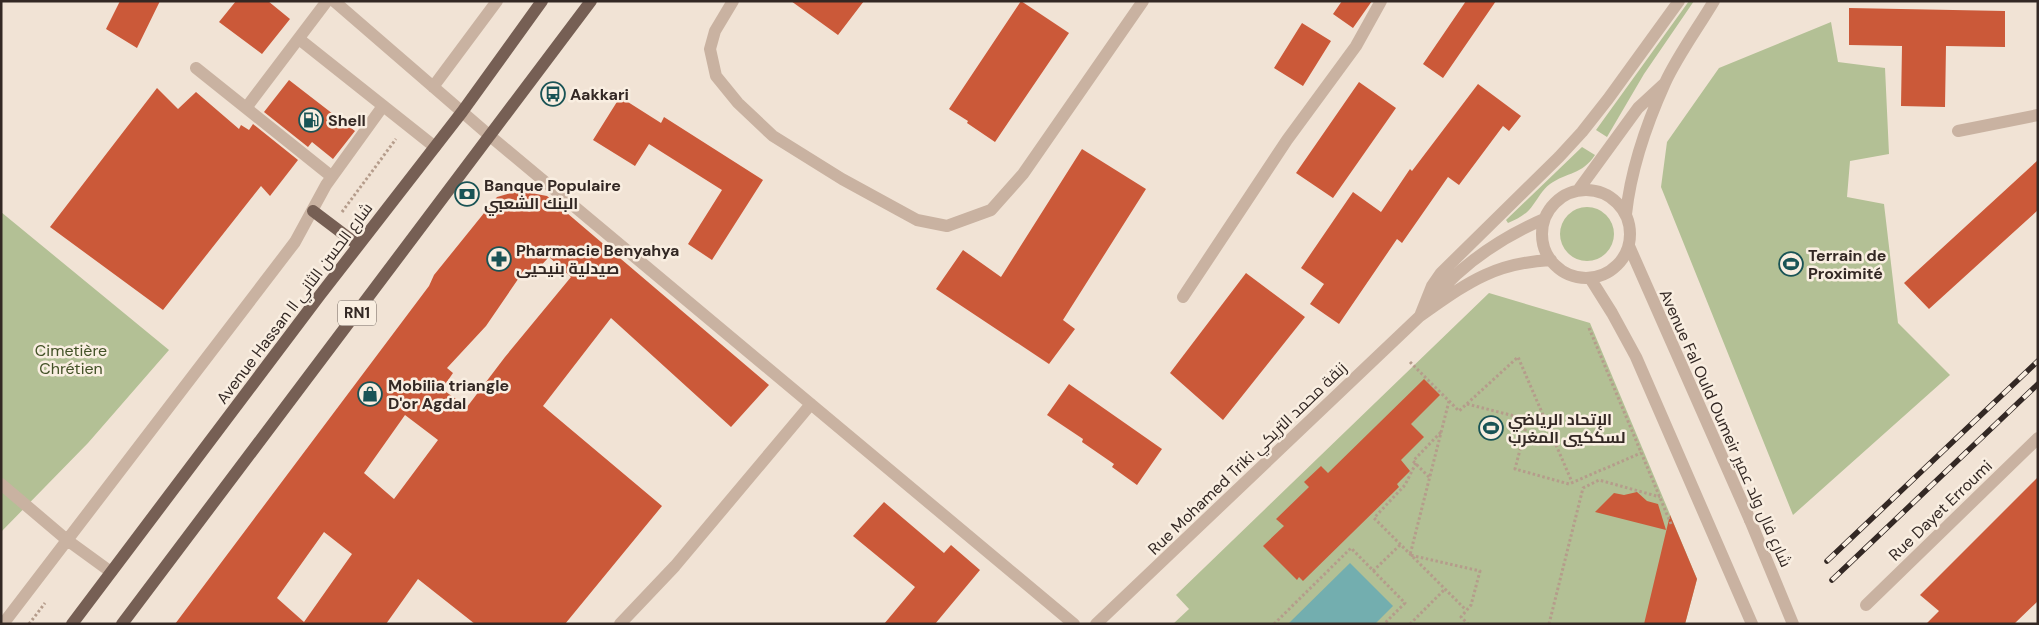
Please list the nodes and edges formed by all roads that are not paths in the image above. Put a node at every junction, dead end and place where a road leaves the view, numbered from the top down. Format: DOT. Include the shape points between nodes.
graph roads {
  1 [pos="327,1"];
  2 [pos="334,1"];
  3 [pos="497,1"];
  4 [pos="542,1"];
  5 [pos="591,1"];
  6 [pos="733,1"];
  7 [pos="1143,1"];
  8 [pos="1381,1"];
  9 [pos="1679,1"];
  10 [pos="1714,1"];
  11 [pos="299,39"];
  12 [pos="196,68"];
  13 [pos="1666,82"];
  14 [pos="433,87"];
  15 [pos="383,106"];
  16 [pos="246,108"];
  17 [pos="462,112"];
  18 [pos="2038,115"];
  19 [pos="1958,131"];
  20 [pos="490,136"];
  21 [pos="435,147"];
  22 [pos="332,176"];
  23 [pos="1579,189"];
  24 [pos="313,211"];
  25 [pos="1626,214"];
  26 [pos="1544,219"];
  27 [pos="358,245"];
  28 [pos="1630,246"];
  29 [pos="1550,260"];
  30 [pos="1590,278"];
  31 [pos="1183,297"];
  32 [pos="1420,316"];
  33 [pos="811,404"];
  34 [pos="2038,438"];
  35 [pos="1,484"];
  36 [pos="67,540"];
  37 [pos="111,572"];
  38 [pos="1866,605"];
  39 [pos="3,624"];
  40 [pos="72,624"];
  41 [pos="122,624"];
  42 [pos="620,624"];
  43 [pos="1074,624"];
  44 [pos="1096,624"];
  45 [pos="1752,624"];
  46 [pos="1793,624"];
  1 -- 11 [label="street"];
  2 -- 14 [label="street"];
  3 -- 14 [label="street"];
  4 -- 17 [label="main road, Avenue Hassan II شارع الحسن الثاني / RN1"];
  5 -- 20 [label="main road, RN1"];
  6 -- 7 [label="street" via="715,31 710,49 716,76 738,103 773,136 842,179 917,220 947,226 991,210 1023,174"];
  8 -- 31 [label="street" via="1356,46 1287,140"];
  9 -- 32 [label="street" via="1582,132 1441,273"];
  10 -- 13 [label="street"];
  11 -- 15 [label="street"];
  11 -- 16 [label="street"];
  12 -- 16 [label="street"];
  13 -- 23 [label="street" via="1638,108"];
  13 -- 25 [label="street" via="1636,160"];
  14 -- 17 [label="street"];
  15 -- 21 [label="street"];
  15 -- 22 [label="street"];
  16 -- 22 [label="street"];
  17 -- 20 [label="street"];
  17 -- 21 [label="main road, Avenue Hassan II شارع الحسن الثاني / RN1"];
  18 -- 19 [label="street"];
  20 -- 33 [label="street"];
  20 -- 41 [label="main road, RN1"];
  21 -- 27 [label="main road, Avenue Hassan II شارع الحسن الثاني / RN1"];
  22 -- 24 [label="street"];
  23 -- 25 [label="street" via="1602,192"];
  23 -- 26 [label="street" via="1562,196"];
  24 -- 27 [label="main road"];
  24 -- 36 [label="street" via="295,242"];
  25 -- 28 [label="street, Avenue Fal Ould Oumeir شارع فال ولد عمير" via="1630,224"];
  26 -- 29 [label="street" via="1543,242"];
  26 -- 32 [label="street, Rue Mohamed Triki زنقة محمد التريكي" via="1503,239 1466,266"];
  27 -- 37 [label="main road, Avenue Hassan II شارع الحسن الثاني / RN1"];
  28 -- 30 [label="street" via="1618,264 1601,276"];
  28 -- 46 [label="street, Avenue Fal Ould Oumeir شارع فال ولد عمير, bridge"];
  29 -- 30 [label="street" via="1572,276"];
  29 -- 32 [label="street, Rue Mohamed Triki زنقة محمد التريكي" via="1517,263 1485,274"];
  30 -- 45 [label="street" via="1636,357"];
  32 -- 44 [label="street, Rue Mohamed Triki زنقة محمد التريكي"];
  33 -- 42 [label="street" via="675,566"];
  33 -- 43 [label="street"];
  34 -- 38 [label="street, Rue Dayet Erroumi"];
  35 -- 36 [label="street"];
  36 -- 37 [label="street"];
  36 -- 39 [label="street"];
  37 -- 40 [label="main road, Avenue Hassan II شارع الحسن الثاني / RN1"];
}
